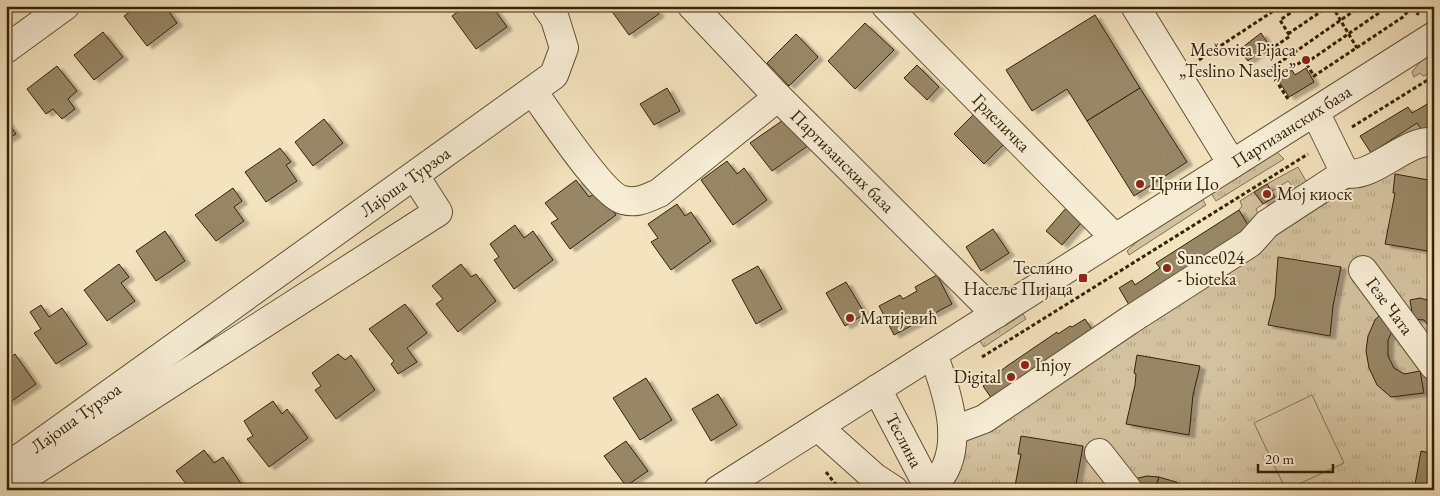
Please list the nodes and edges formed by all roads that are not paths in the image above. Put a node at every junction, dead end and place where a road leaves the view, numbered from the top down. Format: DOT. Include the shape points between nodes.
graph roads {
  1 [pos="65,6"];
  2 [pos="546,6"];
  3 [pos="692,6"];
  4 [pos="886,6"];
  5 [pos="1135,6"];
  6 [pos="1434,36"];
  7 [pos="6,49"];
  8 [pos="534,92"];
  9 [pos="778,97"];
  10 [pos="1315,112"];
  11 [pos="1434,141"];
  12 [pos="1232,164"];
  13 [pos="1345,173"];
  14 [pos="415,176"];
  15 [pos="1115,238"];
  16 [pos="1363,270"];
  17 [pos="996,314"];
  18 [pos="933,354"];
  19 [pos="1434,366"];
  20 [pos="877,389"];
  21 [pos="818,427"];
  22 [pos="952,431"];
  23 [pos="1099,453"];
  24 [pos="6,468"];
  25 [pos="6,489"];
  26 [pos="720,489"];
  27 [pos="929,489"];
  28 [pos="894,490"];
  29 [pos="1128,490"];
  1 -- 7 [label="street"];
  2 -- 8 [label="street, Лајоша Турзоа" via="556,19 564,48 554,75"];
  3 -- 9 [label="street, Партизанских база"];
  4 -- 15 [label="street, Грделичка"];
  5 -- 12 [label="street"];
  6 -- 10 [label="street, Партизанских база"];
  8 -- 9 [label="street" via="605,188 621,200 637,202 659,193"];
  8 -- 14 [label="street, Лајоша Турзоа"];
  9 -- 17 [label="street, Партизанских база"];
  10 -- 12 [label="street, Партизанских база"];
  10 -- 13 [label="street"];
  11 -- 13 [label="street" via="1417,144 1364,171 1352,175"];
  12 -- 15 [label="street, Партизанских база"];
  13 -- 22 [label="street" via="1267,224 1250,243 984,419"];
  14 -- 24 [label="street, Лајоша Турзоа"];
  14 -- 25 [label="street" via="438,212"];
  15 -- 17 [label="street, Партизанских база"];
  16 -- 19 [label="street, Гезе Чата"];
  17 -- 18 [label="street, Партизанских база"];
  18 -- 20 [label="street, Партизанских база"];
  18 -- 22 [label="street" via="943,381"];
  20 -- 21 [label="street, Партизанских база"];
  20 -- 27 [label="street, Теслина"];
  21 -- 26 [label="street, Партизанских база"];
  21 -- 28 [label="street" via="874,478"];
  22 -- 27 [label="street" via="948,460"];
  23 -- 29 [label="street"];
}
